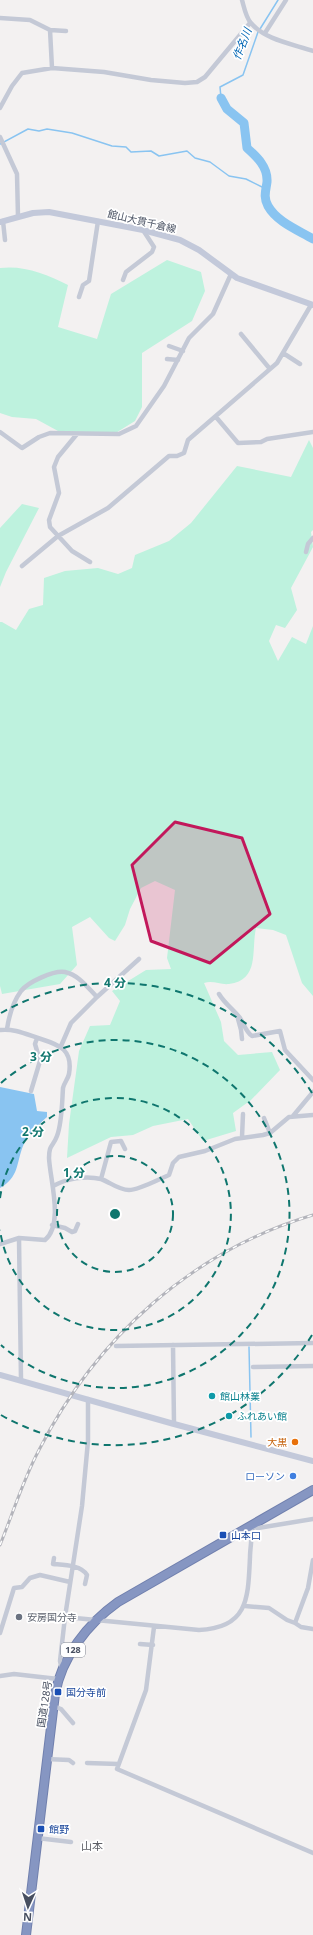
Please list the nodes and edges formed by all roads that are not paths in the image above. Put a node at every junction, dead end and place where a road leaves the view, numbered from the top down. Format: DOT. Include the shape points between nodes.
graph roads {
  1 [pos="242,0"];
  2 [pos="286,0"];
  3 [pos="0,18"];
  4 [pos="252,24"];
  5 [pos="50,30"];
  6 [pos="66,31"];
  7 [pos="263,32"];
  8 [pos="313,51"];
  9 [pos="52,68"];
  10 [pos="0,108"];
  11 [pos="1,138"];
  12 [pos="18,216"];
  13 [pos="98,221"];
  14 [pos="1,222"];
  15 [pos="143,230"];
  16 [pos="5,240"];
  17 [pos="231,274"];
  18 [pos="123,280"];
  19 [pos="80,297"];
  20 [pos="312,305"];
  21 [pos="241,334"];
  22 [pos="168,346"];
  23 [pos="183,351"];
  24 [pos="283,353"];
  25 [pos="167,359"];
  26 [pos="178,360"];
  27 [pos="300,364"];
  28 [pos="270,368"];
  29 [pos="216,417"];
  30 [pos="0,432"];
  31 [pos="313,432"];
  32 [pos="77,434"];
  33 [pos="58,536"];
  34 [pos="313,538"];
  35 [pos="306,552"];
  36 [pos="90,562"];
  37 [pos="22,566"];
  38 [pos="139,958"];
  39 [pos="219,994"];
  40 [pos="96,997"];
  41 [pos="236,1013"];
  42 [pos="7,1029"];
  43 [pos="0,1030"];
  44 [pos="37,1038"];
  45 [pos="242,1039"];
  46 [pos="61,1046"];
  47 [pos="313,1080"];
  48 [pos="31,1091"];
  49 [pos="313,1092"];
  50 [pos="243,1114"];
  51 [pos="313,1115"];
  52 [pos="293,1116"];
  53 [pos="264,1118"];
  54 [pos="270,1133"];
  55 [pos="242,1137"];
  56 [pos="124,1149"];
  57 [pos="101,1179"];
  58 [pos="53,1186"];
  59 [pos="78,1224"];
  60 [pos="52,1225"];
  61 [pos="19,1238"];
  62 [pos="0,1244"];
  63 [pos="313,1343"];
  64 [pos="173,1345"];
  65 [pos="116,1346"];
  66 [pos="313,1366"];
  67 [pos="253,1367"];
  68 [pos="0,1375"];
  69 [pos="21,1380"];
  70 [pos="88,1400"];
  71 [pos="174,1424"];
  72 [pos="313,1461"];
  73 [pos="313,1490"];
  74 [pos="313,1519"];
  75 [pos="251,1526"];
  76 [pos="54,1558"];
  77 [pos="313,1560"];
  78 [pos="72,1567"];
  79 [pos="70,1582"];
  80 [pos="85,1584"];
  81 [pos="245,1606"];
  82 [pos="65,1617"];
  83 [pos="96,1620"];
  84 [pos="296,1623"];
  85 [pos="313,1626"];
  86 [pos="154,1627"];
  87 [pos="313,1629"];
  88 [pos="0,1633"];
  89 [pos="140,1644"];
  90 [pos="153,1645"];
  91 [pos="62,1670"];
  92 [pos="0,1676"];
  93 [pos="58,1679"];
  94 [pos="53,1706"];
  95 [pos="73,1723"];
  96 [pos="46,1759"];
  97 [pos="73,1763"];
  98 [pos="88,1763"];
  99 [pos="118,1764"];
  100 [pos="37,1838"];
  101 [pos="71,1842"];
  102 [pos="313,1853"];
  103 [pos="26,1935"];
  1 -- 4 [label="street"];
  2 -- 7 [label="street"];
  3 -- 5 [label="street" via="30,20"];
  4 -- 7 [label="street"];
  4 -- 9 [label="street" via="205,77 197,82"];
  5 -- 6 [label="street"];
  5 -- 9 [label="street"];
  7 -- 8 [label="street" via="280,41"];
  9 -- 10 [label="street" via="22,73"];
  11 -- 12 [label="street" via="17,174"];
  12 -- 13 [label="main road, 館山大貫千倉線" via="49,212"];
  12 -- 14 [label="main road, 館山大貫千倉線"];
  13 -- 15 [label="main road, 館山大貫千倉線"];
  13 -- 19 [label="street" via="89,281 83,285"];
  14 -- 16 [label="street"];
  15 -- 17 [label="main road, 館山大貫千倉線" via="193,246"];
  15 -- 18 [label="street" via="154,247 152,252 126,272"];
  17 -- 20 [label="main road, 館山大貫千倉線"];
  17 -- 23 [label="street" via="213,314 190,338"];
  20 -- 24 [label="street"];
  21 -- 28 [label="street"];
  22 -- 23 [label="street"];
  23 -- 26 [label="street"];
  24 -- 27 [label="street"];
  24 -- 28 [label="street" via="277,363"];
  25 -- 26 [label="street"];
  26 -- 32 [label="street" via="164,386 136,426 119,434"];
  28 -- 29 [label="street"];
  29 -- 31 [label="street" via="238,443 261,442"];
  29 -- 33 [label="street" via="188,440 184,454 169,456 108,508"];
  30 -- 32 [label="street" via="22,448 46,434"];
  32 -- 33 [label="street" via="58,457 54,467 59,493 49,520 50,527"];
  33 -- 36 [label="street" via="72,551"];
  33 -- 37 [label="street"];
  34 -- 35 [label="street"];
  38 -- 40 [label="street"];
  39 -- 41 [label="street"];
  40 -- 42 [label="street" via="78,978 66,972 47,974 22,990 9,1018"];
  40 -- 46 [label="street" via="71,1023"];
  41 -- 45 [label="street"];
  41 -- 47 [label="street" via="252,1036 280,1031 284,1050"];
  42 -- 43 [label="street"];
  42 -- 44 [label="street"];
  44 -- 46 [label="street"];
  44 -- 48 [label="street" via="35,1044 40,1061"];
  46 -- 58 [label="street" via="70,1064 57,1137 49,1147"];
  49 -- 52 [label="street"];
  50 -- 55 [label="street"];
  51 -- 52 [label="street"];
  52 -- 54 [label="street" via="285,1119"];
  53 -- 54 [label="street"];
  54 -- 55 [label="street"];
  55 -- 57 [label="street" via="205,1151 179,1157 173,1163 169,1175 133,1190 118,1188"];
  56 -- 57 [label="street" via="121,1141 111,1142"];
  57 -- 58 [label="street" via="86,1177 63,1180"];
  58 -- 60 [label="street" via="55,1196"];
  59 -- 60 [label="street" via="72,1232"];
  60 -- 61 [label="street" via="45,1240"];
  61 -- 62 [label="street"];
  61 -- 69 [label="street"];
  63 -- 64 [label="street"];
  64 -- 65 [label="street"];
  64 -- 71 [label="street"];
  66 -- 67 [label="street"];
  68 -- 69 [label="main road"];
  69 -- 70 [label="main road"];
  70 -- 71 [label="main road"];
  70 -- 78 [label="street" via="85,1480"];
  71 -- 72 [label="main road"];
  73 -- 75 [label="highway, 国道128号 / 128"];
  74 -- 75 [label="street" via="258,1528"];
  75 -- 81 [label="street"];
  75 -- 83 [label="highway, 国道128号 / 128" via="127,1597"];
  76 -- 78 [label="street" via="53,1564"];
  77 -- 84 [label="street" via="308,1588"];
  78 -- 79 [label="street"];
  78 -- 80 [label="street" via="85,1572"];
  79 -- 82 [label="street"];
  79 -- 88 [label="street" via="40,1575 30,1578 22,1587 14,1588"];
  81 -- 84 [label="street" via="269,1608"];
  81 -- 86 [label="street" via="238,1616 217,1628 199,1630"];
  82 -- 83 [label="street"];
  82 -- 91 [label="street" via="60,1661"];
  83 -- 86 [label="street"];
  83 -- 91 [label="highway, 国道128号 / 128" via="78,1641"];
  84 -- 87 [label="street" via="301,1627"];
  85 -- 87 [label="street"];
  86 -- 90 [label="street"];
  89 -- 90 [label="street"];
  90 -- 99 [label="street" via="146,1690"];
  91 -- 93 [label="highway, 国道128号 / 128"];
  92 -- 93 [label="street" via="14,1674"];
  93 -- 94 [label="highway, 国道128号 / 128"];
  94 -- 95 [label="street" via="61,1709"];
  94 -- 96 [label="highway, 国道128号 / 128"];
  96 -- 97 [label="street" via="69,1760"];
  96 -- 100 [label="highway, 国道128号 / 128"];
  98 -- 99 [label="street"];
  99 -- 102 [label="street" via="117,1769"];
  100 -- 101 [label="street"];
  100 -- 103 [label="highway, 国道128号 / 128"];
}
